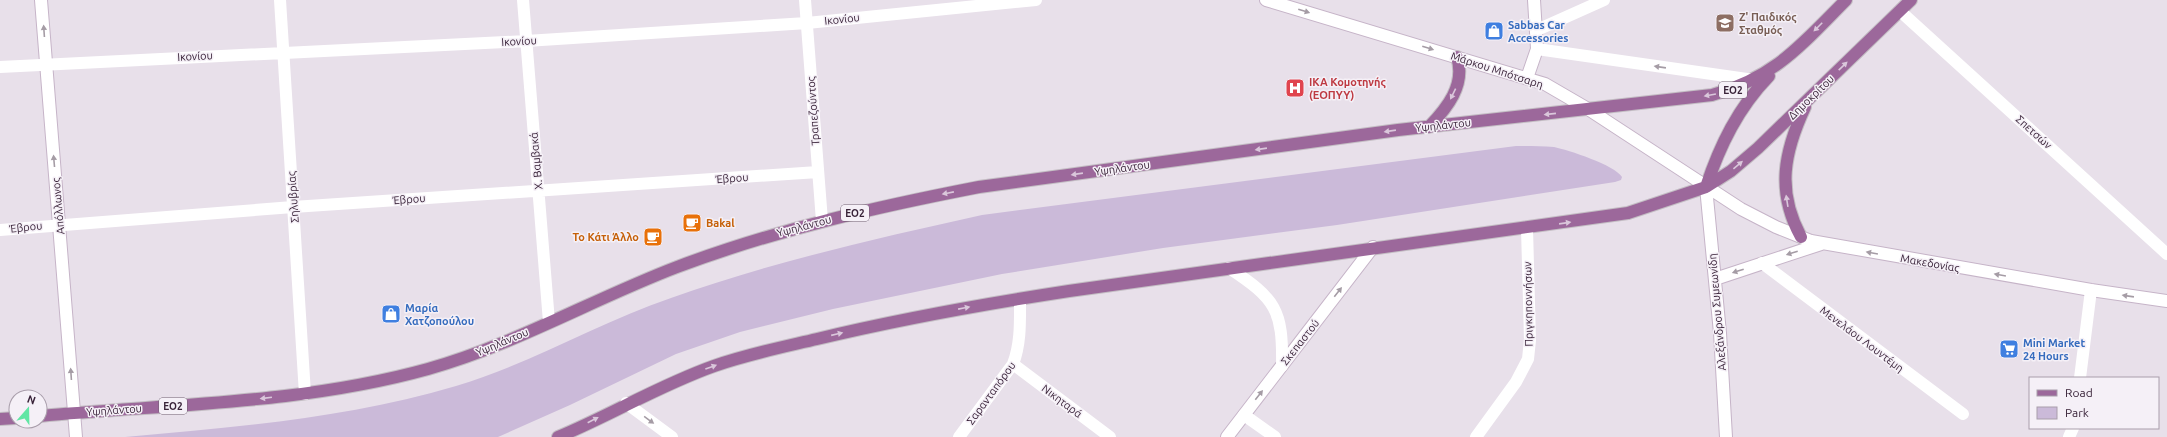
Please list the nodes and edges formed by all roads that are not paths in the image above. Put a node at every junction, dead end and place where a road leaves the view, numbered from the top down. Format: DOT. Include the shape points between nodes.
graph roads {
  1 [pos="41,0"];
  2 [pos="280,0"];
  3 [pos="522,0"];
  4 [pos="805,0"];
  5 [pos="1036,0"];
  6 [pos="1266,0"];
  7 [pos="1534,0"];
  8 [pos="1604,0"];
  9 [pos="1846,0"];
  10 [pos="1911,0"];
  11 [pos="1900,11"];
  12 [pos="807,23"];
  13 [pos="1537,30"];
  14 [pos="526,41"];
  15 [pos="1537,49"];
  16 [pos="284,52"];
  17 [pos="1457,57"];
  18 [pos="1782,63"];
  19 [pos="46,64"];
  20 [pos="0,67"];
  21 [pos="1527,78"];
  22 [pos="1754,80"];
  23 [pos="1807,101"];
  24 [pos="1588,109"];
  25 [pos="1429,127"];
  26 [pos="818,172"];
  27 [pos="1706,187"];
  28 [pos="538,190"];
  29 [pos="293,207"];
  30 [pos="822,221"];
  31 [pos="59,224"];
  32 [pos="1526,228"];
  33 [pos="0,230"];
  34 [pos="1800,237"];
  35 [pos="1822,244"];
  36 [pos="1373,247"];
  37 [pos="2167,254"];
  38 [pos="1762,263"];
  39 [pos="1229,268"];
  40 [pos="1715,279"];
  41 [pos="2091,290"];
  42 [pos="2166,298"];
  43 [pos="1020,299"];
  44 [pos="549,322"];
  45 [pos="1014,364"];
  46 [pos="1282,366"];
  47 [pos="2080,377"];
  48 [pos="305,394"];
  49 [pos="626,404"];
  50 [pos="74,413"];
  51 [pos="1963,414"];
  52 [pos="48,415"];
  53 [pos="1244,415"];
  54 [pos="571,434"];
  55 [pos="76,437"];
  56 [pos="558,437"];
  57 [pos="672,437"];
  58 [pos="958,437"];
  59 [pos="1110,437"];
  60 [pos="1227,437"];
  61 [pos="1275,437"];
  62 [pos="1476,437"];
  63 [pos="1726,437"];
  19 -- 1 [label="street, Απόλλωνος, one-way"];
  2 -- 16 [label="street, Σηλυβρίας"];
  3 -- 14 [label="street, Χ. Βαμβακά"];
  4 -- 12 [label="street, Τραπεζούντος"];
  5 -- 12 [label="street, Ικονίου"];
  6 -- 17 [label="street, Μάρκου Μπότσαρη, one-way"];
  7 -- 13 [label="street"];
  8 -- 13 [label="street"];
  9 -- 18 [label="main road, ΕΟ2, one-way"];
  10 -- 11 [label="main road, Δημοκρίτου"];
  23 -- 11 [label="main road, Δημοκρίτου, one-way"];
  11 -- 37 [label="street, Σπετσών"];
  12 -- 14 [label="street, Ικονίου"];
  12 -- 26 [label="street, Τραπεζούντος"];
  13 -- 15 [label="street"];
  14 -- 16 [label="street, Ικονίου"];
  14 -- 28 [label="street, Χ. Βαμβακά"];
  15 -- 21 [label="street"];
  22 -- 15 [label="street, one-way"];
  16 -- 19 [label="street, Ικονίου"];
  16 -- 29 [label="street, Σηλυβρίας"];
  17 -- 21 [label="street, Μάρκου Μπότσαρη"];
  17 -- 25 [label="main road, one-way" via="1460,74 1455,93 1444,111"];
  18 -- 22 [label="main road, ΕΟ2"];
  18 -- 27 [label="main road" via="1741,110 1721,146"];
  19 -- 20 [label="street, Ικονίου"];
  31 -- 19 [label="street, Απόλλωνος, one-way"];
  21 -- 24 [label="street, Μάρκου Μπότσαρη" via="1554,89"];
  22 -- 24 [label="main road, ΕΟ2, one-way" via="1712,96"];
  27 -- 23 [label="main road, Δημοκρίτου, one-way" via="1731,171"];
  34 -- 23 [label="main road, one-way" via="1787,204 1785,167 1793,134"];
  24 -- 25 [label="main road, Υψηλάντου / ΕΟ2, one-way"];
  24 -- 27 [label="street, Μάρκου Μπότσαρη"];
  25 -- 30 [label="main road, Υψηλάντου / ΕΟ2, one-way" via="979,187"];
  26 -- 28 [label="street, Έβρου"];
  26 -- 30 [label="street, Τραπεζούντος"];
  32 -- 27 [label="main road, one-way" via="1628,213"];
  27 -- 34 [label="street, Μακεδονίας" via="1757,218"];
  27 -- 40 [label="street, Αλεξάνδρου Συμεωνίδη"];
  28 -- 29 [label="street, Έβρου"];
  28 -- 44 [label="street, Χ. Βαμβακά"];
  29 -- 31 [label="street, Έβρου"];
  29 -- 48 [label="street, Σηλυβρίας"];
  30 -- 44 [label="main road, Υψηλάντου / ΕΟ2" via="771,234 676,268"];
  31 -- 33 [label="street, Έβρου"];
  50 -- 31 [label="street, Απόλλωνος, one-way"];
  32 -- 36 [label="main road"];
  32 -- 62 [label="street, Πριγκηποννήσων" via="1530,340 1528,359 1516,382"];
  34 -- 35 [label="street, Μακεδονίας"];
  35 -- 38 [label="street, one-way"];
  41 -- 35 [label="street, Μακεδονίας, one-way"];
  36 -- 39 [label="main road"];
  46 -- 36 [label="street, Σκεπαστού, one-way"];
  38 -- 40 [label="street, one-way"];
  38 -- 51 [label="street, Μενελάου Λουντέμη"];
  39 -- 43 [label="main road"];
  39 -- 46 [label="street" via="1258,289 1276,310 1282,331"];
  40 -- 63 [label="street, Αλεξάνδρου Συμεωνίδη"];
  42 -- 41 [label="street, Μακεδονίας, one-way"];
  41 -- 47 [label="street"];
  43 -- 45 [label="street, Σαρανταπόρου" via="1018,353"];
  49 -- 43 [label="main road, one-way" via="714,366 775,349 861,328"];
  44 -- 48 [label="main road, Υψηλάντου / ΕΟ2" via="482,351 428,369"];
  45 -- 58 [label="street, Σαρανταπόρου"];
  45 -- 59 [label="street, Νικηταρά"];
  53 -- 46 [label="street, Σκεπαστού, one-way"];
  48 -- 50 [label="main road, Υψηλάντου / ΕΟ2, one-way"];
  54 -- 49 [label="main road, one-way"];
  49 -- 57 [label="street, one-way"];
  50 -- 52 [label="main road, Υψηλάντου / ΕΟ2"];
  50 -- 55 [label="street, Απόλλωνος"];
  53 -- 60 [label="street, Σκεπαστού"];
  53 -- 61 [label="street"];
  54 -- 56 [label="main road"];
}
